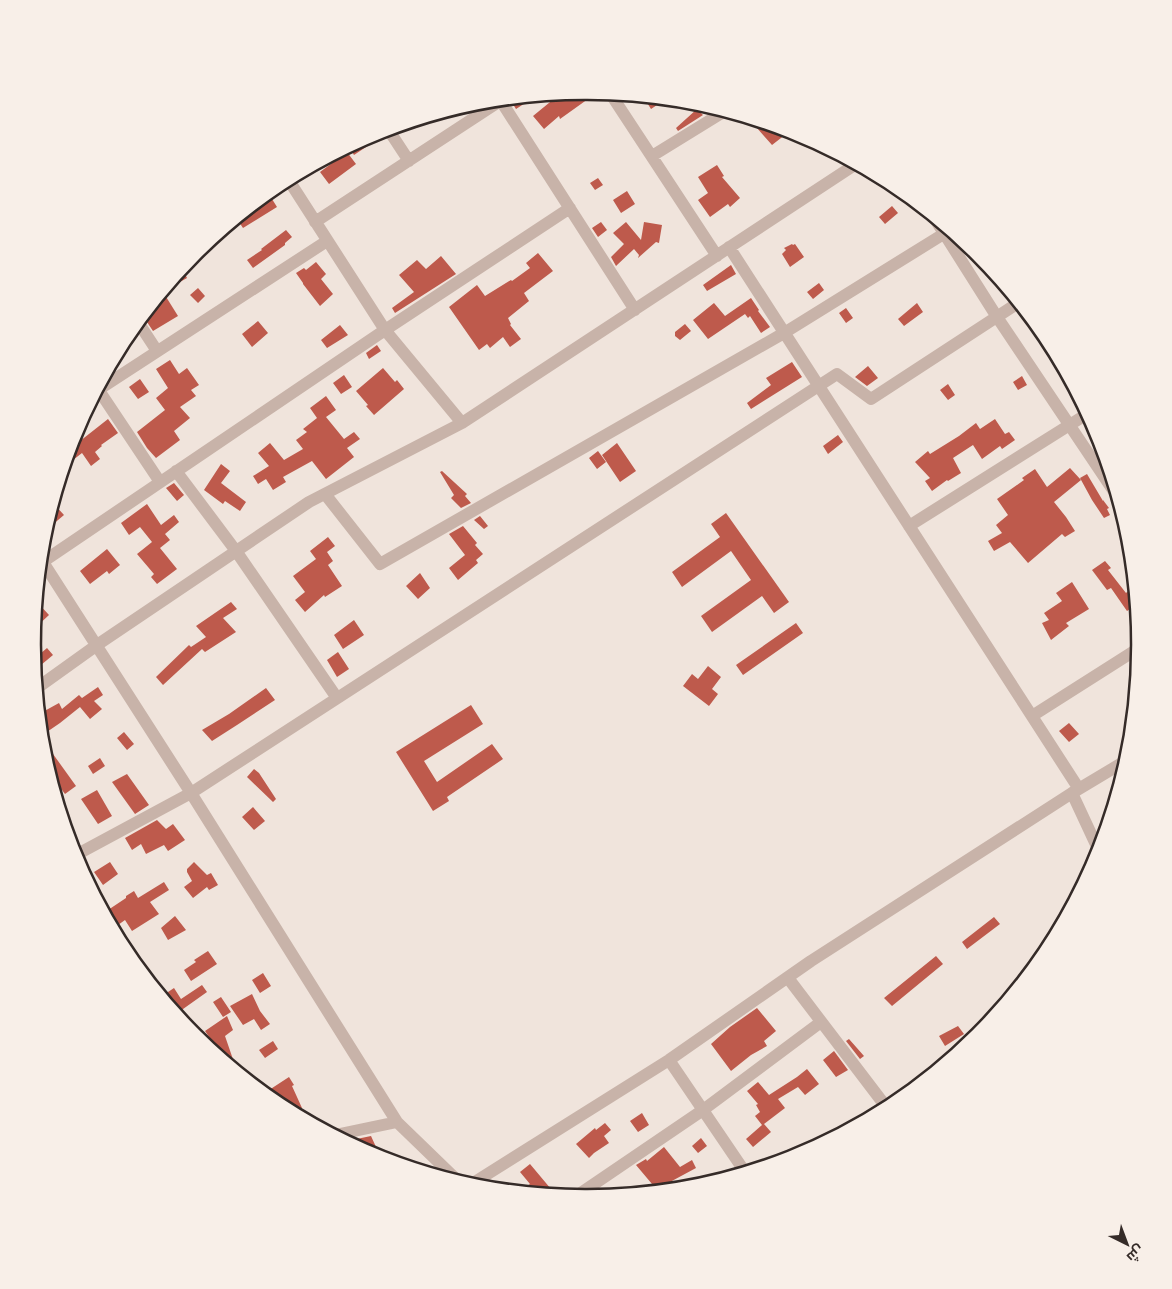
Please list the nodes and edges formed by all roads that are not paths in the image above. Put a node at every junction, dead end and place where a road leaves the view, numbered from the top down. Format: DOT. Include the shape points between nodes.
graph roads {
  1 [pos="615,101"];
  2 [pos="506,106"];
  3 [pos="489,108"];
  4 [pos="717,116"];
  5 [pos="393,136"];
  6 [pos="652,156"];
  7 [pos="409,160"];
  8 [pos="849,168"];
  9 [pos="293,186"];
  10 [pos="570,208"];
  11 [pos="315,222"];
  12 [pos="944,234"];
  13 [pos="327,241"];
  14 [pos="953,243"];
  15 [pos="729,248"];
  16 [pos="717,256"];
  17 [pos="1013,306"];
  18 [pos="635,310"];
  19 [pos="997,317"];
  20 [pos="143,329"];
  21 [pos="385,330"];
  22 [pos="784,333"];
  23 [pos="157,351"];
  24 [pos="108,383"];
  25 [pos="818,386"];
  26 [pos="102,395"];
  27 [pos="1081,418"];
  28 [pos="462,423"];
  29 [pos="1069,425"];
  30 [pos="176,471"];
  31 [pos="1105,479"];
  32 [pos="160,482"];
  33 [pos="325,494"];
  34 [pos="909,526"];
  35 [pos="236,551"];
  36 [pos="49,556"];
  37 [pos="47,569"];
  38 [pos="97,645"];
  39 [pos="1131,653"];
  40 [pos="42,684"];
  41 [pos="337,698"];
  42 [pos="1032,716"];
  43 [pos="1116,766"];
  44 [pos="1075,791"];
  45 [pos="191,792"];
  46 [pos="1094,840"];
  47 [pos="82,851"];
  48 [pos="788,978"];
  49 [pos="821,1022"];
  50 [pos="669,1060"];
  51 [pos="882,1101"];
  52 [pos="703,1110"];
  53 [pos="397,1122"];
  54 [pos="345,1133"];
  55 [pos="741,1166"];
  56 [pos="448,1172"];
  57 [pos="480,1179"];
  58 [pos="587,1189"];
  1 -- 6 [label="street"];
  2 -- 10 [label="street"];
  3 -- 7 [label="street"];
  4 -- 6 [label="street"];
  5 -- 7 [label="street"];
  6 -- 16 [label="street"];
  7 -- 11 [label="street"];
  8 -- 15 [label="street"];
  9 -- 11 [label="street"];
  10 -- 18 [label="street"];
  10 -- 21 [label="street"];
  11 -- 13 [label="street"];
  12 -- 22 [label="street"];
  13 -- 21 [label="street"];
  13 -- 23 [label="street"];
  14 -- 19 [label="street"];
  15 -- 16 [label="street"];
  15 -- 22 [label="street"];
  16 -- 18 [label="street"];
  17 -- 19 [label="street"];
  18 -- 28 [label="street"];
  19 -- 25 [label="street" via="871,399 837,374"];
  19 -- 29 [label="street"];
  20 -- 23 [label="street"];
  21 -- 28 [label="street"];
  21 -- 30 [label="street"];
  22 -- 25 [label="street"];
  22 -- 33 [label="street" via="380,564"];
  23 -- 24 [label="street"];
  25 -- 34 [label="street"];
  25 -- 41 [label="street"];
  26 -- 32 [label="street"];
  27 -- 29 [label="street"];
  28 -- 33 [label="street"];
  29 -- 31 [label="street"];
  29 -- 34 [label="street"];
  30 -- 32 [label="street"];
  30 -- 35 [label="street"];
  32 -- 36 [label="street"];
  33 -- 35 [label="street"];
  34 -- 42 [label="street"];
  35 -- 38 [label="street"];
  35 -- 41 [label="street"];
  37 -- 38 [label="street"];
  38 -- 40 [label="street"];
  38 -- 45 [label="street"];
  39 -- 42 [label="street"];
  41 -- 45 [label="street"];
  42 -- 44 [label="street"];
  43 -- 44 [label="street"];
  44 -- 46 [label="street"];
  44 -- 48 [label="street"];
  45 -- 47 [label="street"];
  45 -- 53 [label="street"];
  48 -- 49 [label="street"];
  48 -- 50 [label="street"];
  49 -- 51 [label="street"];
  49 -- 52 [label="street"];
  50 -- 52 [label="street"];
  50 -- 57 [label="street"];
  52 -- 55 [label="street"];
  52 -- 58 [label="street"];
  53 -- 54 [label="street"];
  53 -- 56 [label="street"];
}
